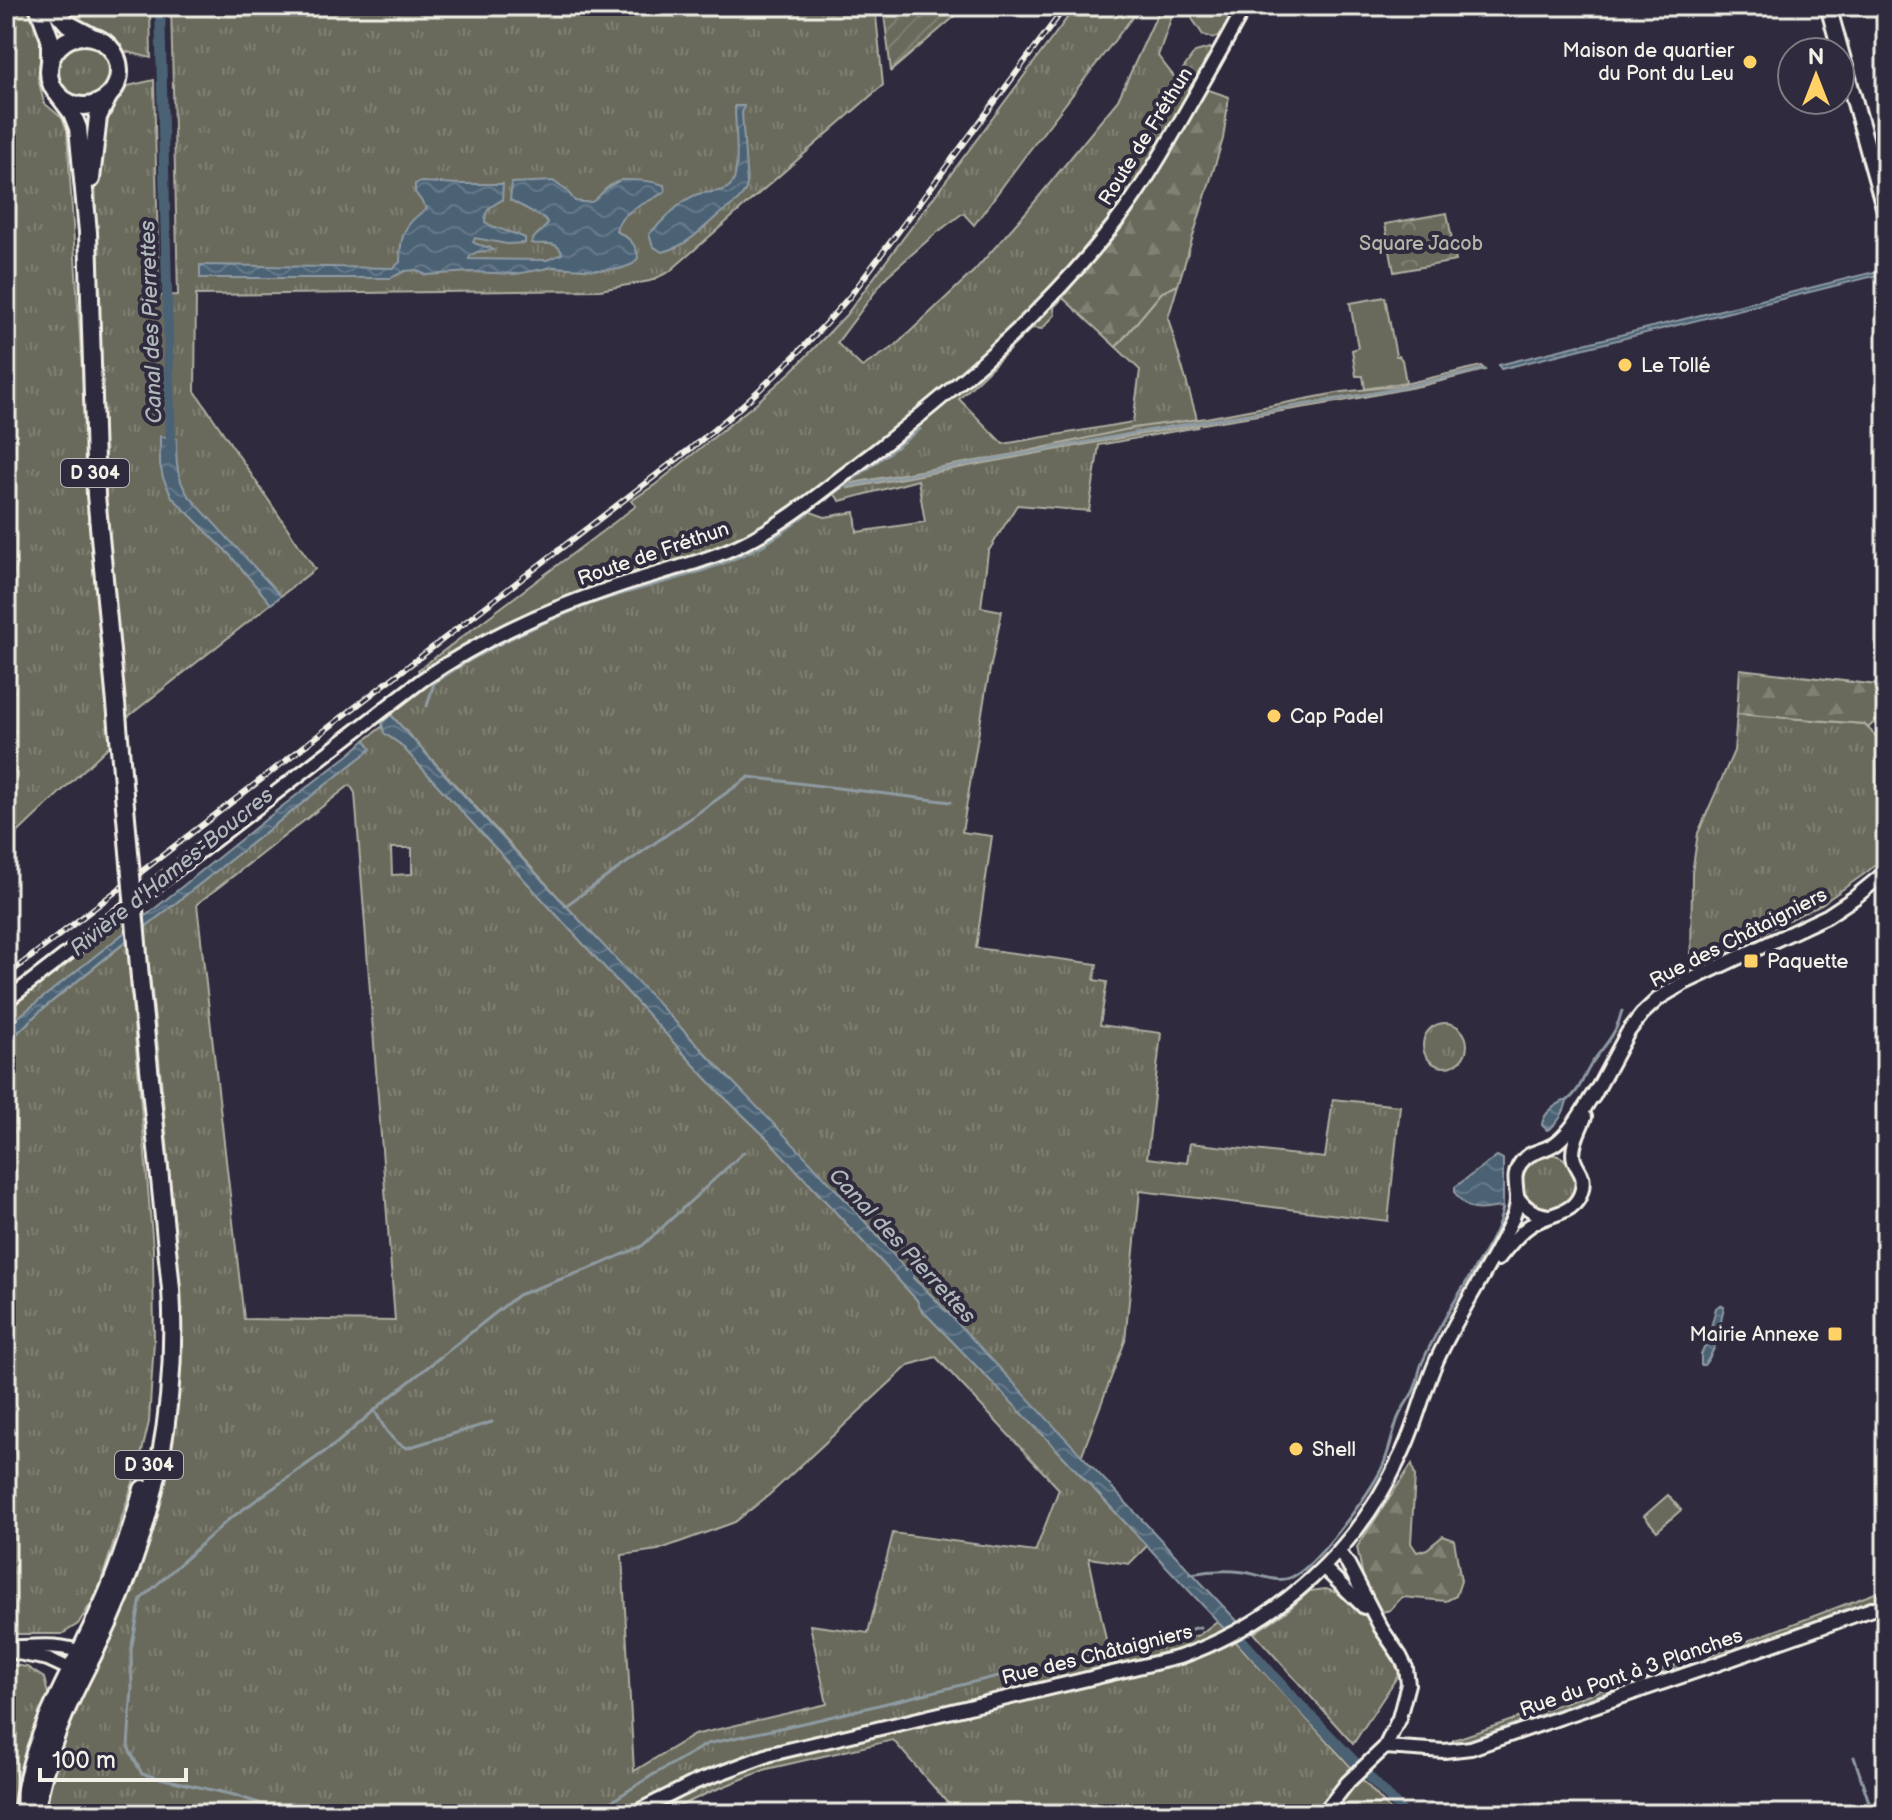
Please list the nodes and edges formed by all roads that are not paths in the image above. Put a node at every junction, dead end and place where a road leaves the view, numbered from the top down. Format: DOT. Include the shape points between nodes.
graph roads {
  1 [pos="38,6"];
  2 [pos="52,6"];
  3 [pos="1245,6"];
  4 [pos="1828,6"];
  5 [pos="95,37"];
  6 [pos="50,61"];
  7 [pos="111,94"];
  8 [pos="60,97"];
  9 [pos="1886,214"];
  10 [pos="88,232"];
  11 [pos="1886,872"];
  12 [pos="6,1001"];
  13 [pos="1596,1090"];
  14 [pos="1546,1148"];
  15 [pos="1574,1160"];
  16 [pos="1517,1196"];
  17 [pos="1548,1216"];
  18 [pos="1485,1273"];
  19 [pos="1339,1552"];
  20 [pos="1324,1568"];
  21 [pos="1886,1604"];
  22 [pos="1381,1628"];
  23 [pos="6,1650"];
  24 [pos="86,1654"];
  25 [pos="76,1672"];
  26 [pos="1381,1751"];
  27 [pos="22,1814"];
  28 [pos="35,1814"];
  29 [pos="632,1814"];
  30 [pos="1323,1814"];
  1 -- 6 [label="main road" via="50,39"];
  2 -- 5 [label="main road" via="73,28"];
  3 -- 12 [label="street, Route de Fréthun" via="1118,218 1062,285 948,393 753,539 524,621 452,660"];
  4 -- 9 [label="main road"];
  5 -- 6 [label="main road" via="67,40"];
  5 -- 7 [label="main road" via="118,60 119,76"];
  6 -- 8 [label="main road" via="51,83"];
  7 -- 8 [label="main road" via="86,106"];
  7 -- 10 [label="main road, D 304" via="96,126"];
  8 -- 10 [label="main road, D 304" via="78,128"];
  10 -- 24 [label="main road, D 304, bridge" via="95,475 172,1339 168,1402 147,1517 110,1621"];
  11 -- 13 [label="street, Rue des Châtaigniers" via="1827,916 1659,998 1628,1032"];
  13 -- 14 [label="street, Rue des Châtaigniers" via="1566,1133"];
  13 -- 15 [label="street, Rue des Châtaigniers" via="1575,1141"];
  14 -- 15 [label="street"];
  14 -- 16 [label="street, Rue des Châtaigniers" via="1520,1164"];
  15 -- 17 [label="street, Rue des Châtaigniers" via="1582,1177 1580,1196 1568,1210"];
  16 -- 17 [label="street" via="1531,1211"];
  16 -- 18 [label="street, Rue des Châtaigniers" via="1513,1217"];
  17 -- 18 [label="street, Rue des Châtaigniers" via="1523,1231"];
  18 -- 19 [label="street, Rue des Châtaigniers" via="1436,1363 1392,1474"];
  19 -- 20 [label="street, Rue des Châtaigniers"];
  19 -- 22 [label="street"];
  20 -- 22 [label="street"];
  20 -- 29 [label="street, Rue des Châtaigniers" via="1253,1624 1188,1654 771,1754 696,1782"];
  21 -- 26 [label="street, Rue du Pont à 3 Planches" via="1471,1748"];
  22 -- 26 [label="street" via="1403,1662 1408,1684 1402,1712"];
  23 -- 24 [label="street" via="55,1646"];
  23 -- 25 [label="street" via="48,1659"];
  24 -- 25 [label="main road, D 304"];
  25 -- 27 [label="main road, D 304" via="56,1698 36,1749"];
  25 -- 28 [label="main road, D 304"];
  26 -- 30 [label="street"];
}
